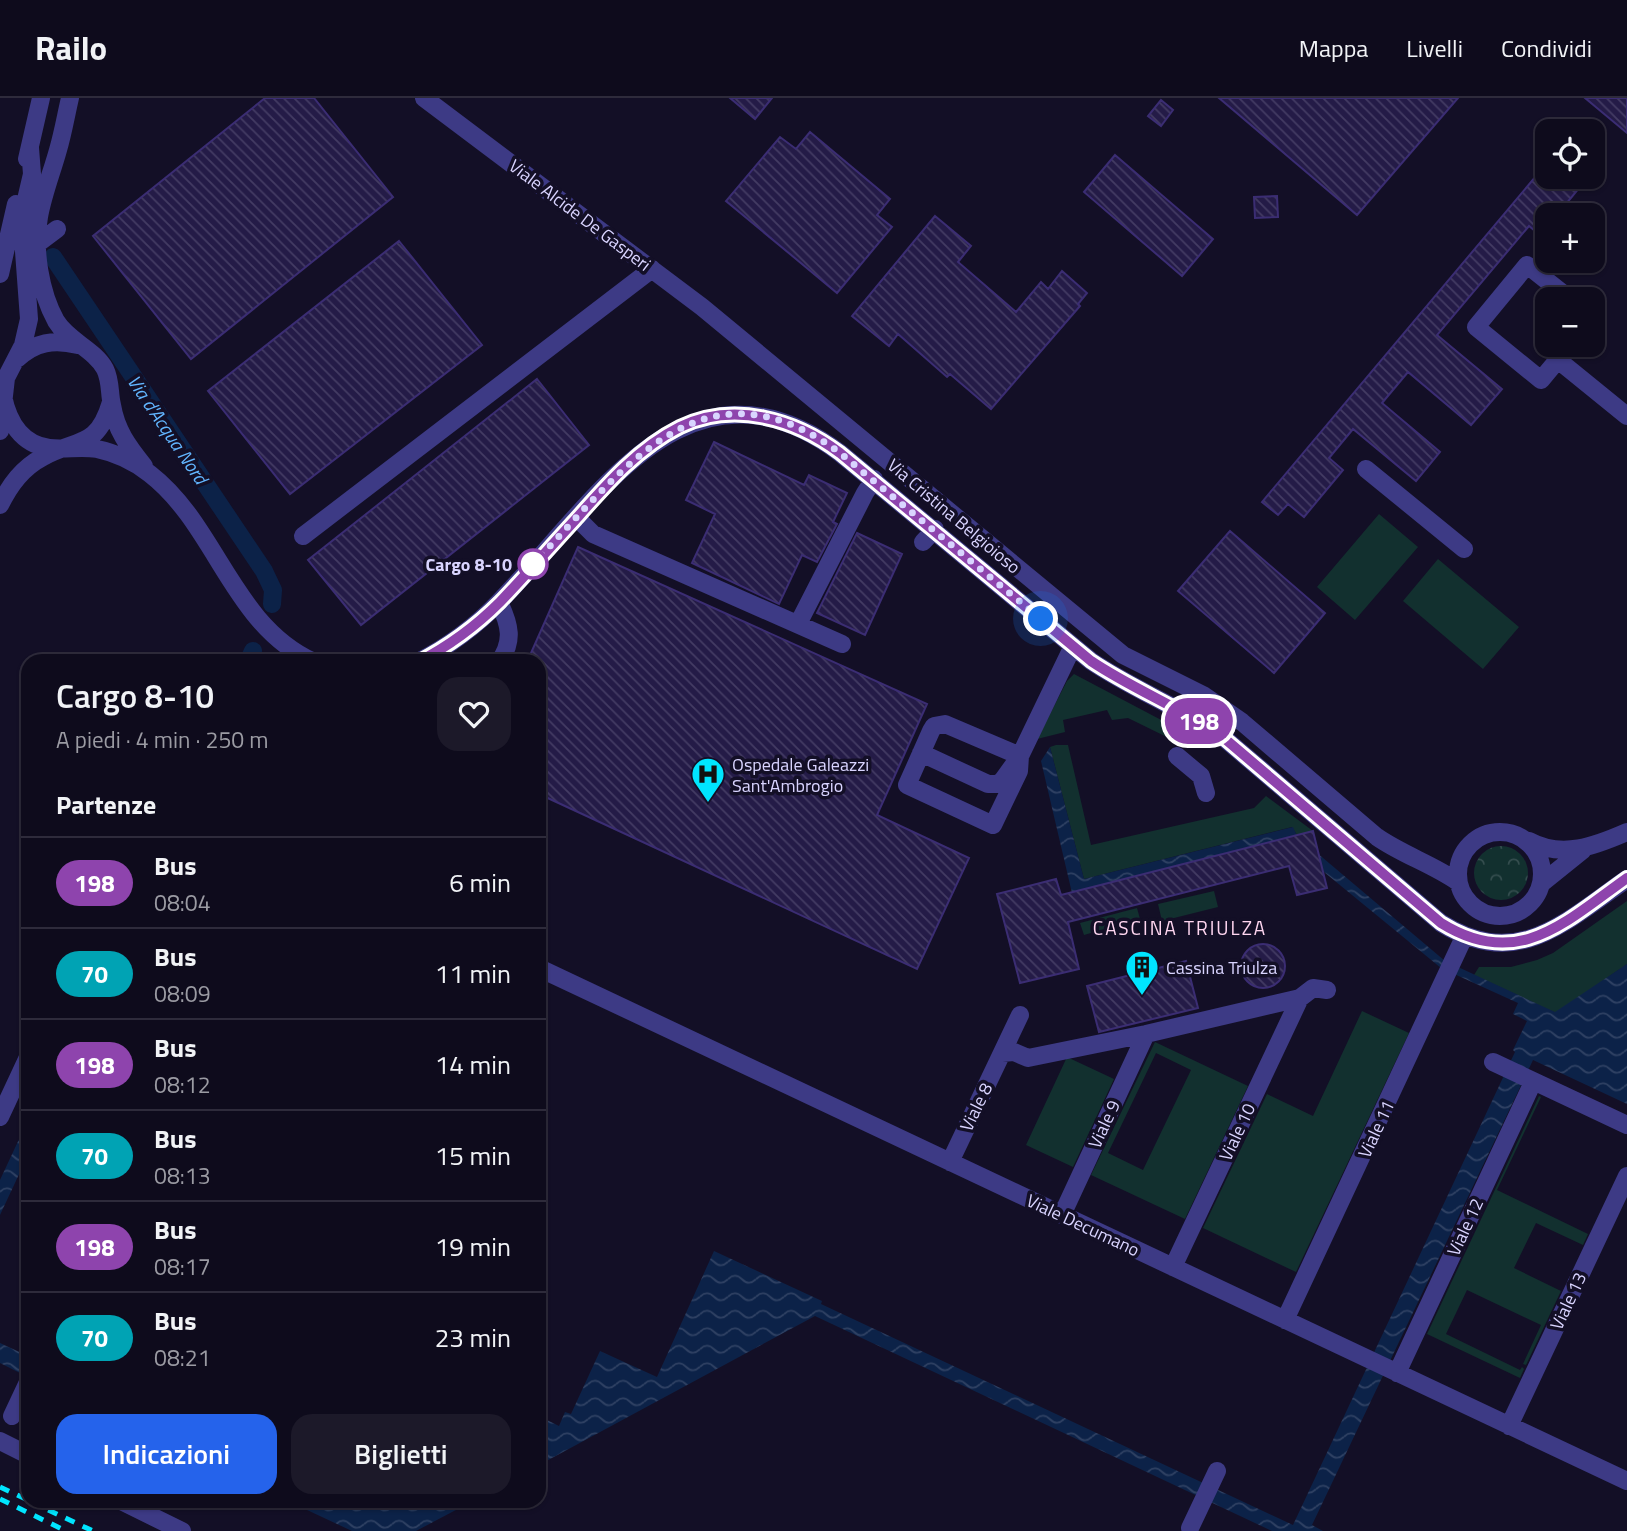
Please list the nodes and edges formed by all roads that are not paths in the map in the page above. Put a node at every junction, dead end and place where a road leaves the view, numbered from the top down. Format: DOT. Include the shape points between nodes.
graph roads {
  1 [pos="41,98"];
  2 [pos="70,98"];
  3 [pos="424,98"];
  4 [pos="30,148"];
  5 [pos="57,229"];
  6 [pos="37,244"];
  7 [pos="652,269"];
  8 [pos="0,274"];
  9 [pos="1555,287"];
  10 [pos="735,333"];
  11 [pos="79,345"];
  12 [pos="1560,357"];
  13 [pos="1558,360"];
  14 [pos="15,362"];
  15 [pos="3,396"];
  16 [pos="111,402"];
  17 [pos="1627,416"];
  18 [pos="0,431"];
  19 [pos="65,448"];
  20 [pos="1366,469"];
  21 [pos="150,474"];
  22 [pos="874,479"];
  23 [pos="0,505"];
  24 [pos="577,518"];
  25 [pos="303,536"];
  26 [pos="1464,549"];
  27 [pos="499,602"];
  28 [pos="798,624"];
  29 [pos="842,644"];
  30 [pos="1073,646"];
  31 [pos="300,654"];
  32 [pos="432,654"];
  33 [pos="504,654"];
  34 [pos="921,753"];
  35 [pos="1020,756"];
  36 [pos="1177,756"];
  37 [pos="1206,793"];
  38 [pos="1627,832"];
  39 [pos="1526,840"];
  40 [pos="1468,846"];
  41 [pos="1586,848"];
  42 [pos="1417,858"];
  43 [pos="1627,878"];
  44 [pos="1458,882"];
  45 [pos="1542,883"];
  46 [pos="1464,937"];
  47 [pos="546,971"];
  48 [pos="1327,990"];
  49 [pos="1300,998"];
  50 [pos="1020,1015"];
  51 [pos="1146,1034"];
  52 [pos="1002,1053"];
  53 [pos="1493,1062"];
  54 [pos="21,1072"];
  55 [pos="1533,1082"];
  56 [pos="0,1117"];
  57 [pos="1627,1125"];
  58 [pos="950,1162"];
  59 [pos="1627,1176"];
  60 [pos="1062,1215"];
  61 [pos="1173,1267"];
  62 [pos="1285,1320"];
  63 [pos="1396,1373"];
  64 [pos="21,1397"];
  65 [pos="12,1416"];
  66 [pos="1509,1426"];
  67 [pos="0,1441"];
  68 [pos="21,1452"];
  69 [pos="1217,1471"];
  70 [pos="1625,1475"];
  71 [pos="135,1508"];
  72 [pos="1190,1528"];
  73 [pos="183,1531"];
  1 -- 4 [label="street"];
  2 -- 6 [label="street" via="38,218"];
  3 -- 7 [label="street, Viale Alcide De Gasperi"];
  4 -- 8 [label="street"];
  4 -- 14 [label="street" via="32,174 23,238 29,318"];
  5 -- 6 [label="street"];
  6 -- 11 [label="street" via="50,307"];
  7 -- 10 [label="street, Viale Alcide De Gasperi"];
  7 -- 25 [label="street"];
  9 -- 13 [label="street" via="1527,265 1476,327 1541,380"];
  10 -- 42 [label="street, Via Cristina Belgioioso" via="1100,638 1242,722 1377,837"];
  11 -- 14 [label="street" via="45,342 28,349"];
  11 -- 16 [label="street" via="104,369"];
  12 -- 13 [label="street"];
  13 -- 17 [label="street"];
  14 -- 15 [label="street"];
  15 -- 18 [label="street"];
  15 -- 19 [label="street" via="6,414 16,430 47,448"];
  16 -- 19 [label="street" via="96,433"];
  16 -- 21 [label="street" via="122,439"];
  19 -- 21 [label="street" via="110,453"];
  19 -- 23 [label="street" via="45,455 19,474"];
  20 -- 26 [label="street"];
  21 -- 31 [label="street" via="183,508 269,632"];
  22 -- 24 [label="street" via="801,428 772,418 727,415 680,427 659,440 598,493"];
  22 -- 28 [label="street"];
  22 -- 30 [label="street" via="929,536 998,595"];
  24 -- 27 [label="street"];
  24 -- 28 [label="street" via="593,534"];
  27 -- 32 [label="street"];
  27 -- 33 [label="street" via="510,627"];
  28 -- 29 [label="street"];
  30 -- 35 [label="street"];
  30 -- 46 [label="street" via="1108,672 1224,738 1441,923"];
  34 -- 35 [label="street" via="988,784 1002,780"];
  34 -- 35 [label="street" via="932,728 945,724"];
  34 -- 35 [label="street" via="907,785 993,825 1019,771"];
  36 -- 37 [label="street" via="1201,776"];
  38 -- 41 [label="street"];
  39 -- 40 [label="street" via="1502,831"];
  39 -- 41 [label="street" via="1556,850"];
  39 -- 45 [label="street" via="1540,859"];
  40 -- 42 [label="street" via="1439,858"];
  40 -- 44 [label="street" via="1461,857"];
  41 -- 45 [label="street"];
  42 -- 44 [label="street, Via Cristina Belgioioso"];
  43 -- 46 [label="street" via="1539,937 1495,944"];
  44 -- 45 [label="street" via="1473,906 1500,916 1527,907"];
  46 -- 62 [label="street, Viale 11"];
  47 -- 58 [label="street, Viale Decumano"];
  48 -- 49 [label="street" via="1313,988"];
  49 -- 51 [label="street"];
  49 -- 61 [label="street, Viale 10"];
  50 -- 52 [label="street, Viale 8"];
  51 -- 52 [label="street" via="1028,1058"];
  51 -- 60 [label="street, Viale 9"];
  52 -- 58 [label="street, Viale 8"];
  53 -- 55 [label="street"];
  54 -- 56 [label="street"];
  55 -- 57 [label="street"];
  55 -- 63 [label="street, Viale 12"];
  58 -- 60 [label="street, Viale Decumano"];
  59 -- 66 [label="street, Viale 13"];
  60 -- 61 [label="street, Viale Decumano"];
  61 -- 62 [label="street, Viale Decumano"];
  62 -- 63 [label="street, Viale Decumano"];
  63 -- 66 [label="street, Viale Decumano"];
  64 -- 65 [label="street"];
  66 -- 70 [label="street, Viale Decumano"];
  67 -- 68 [label="street"];
  69 -- 72 [label="street"];
  71 -- 73 [label="street"];
}
